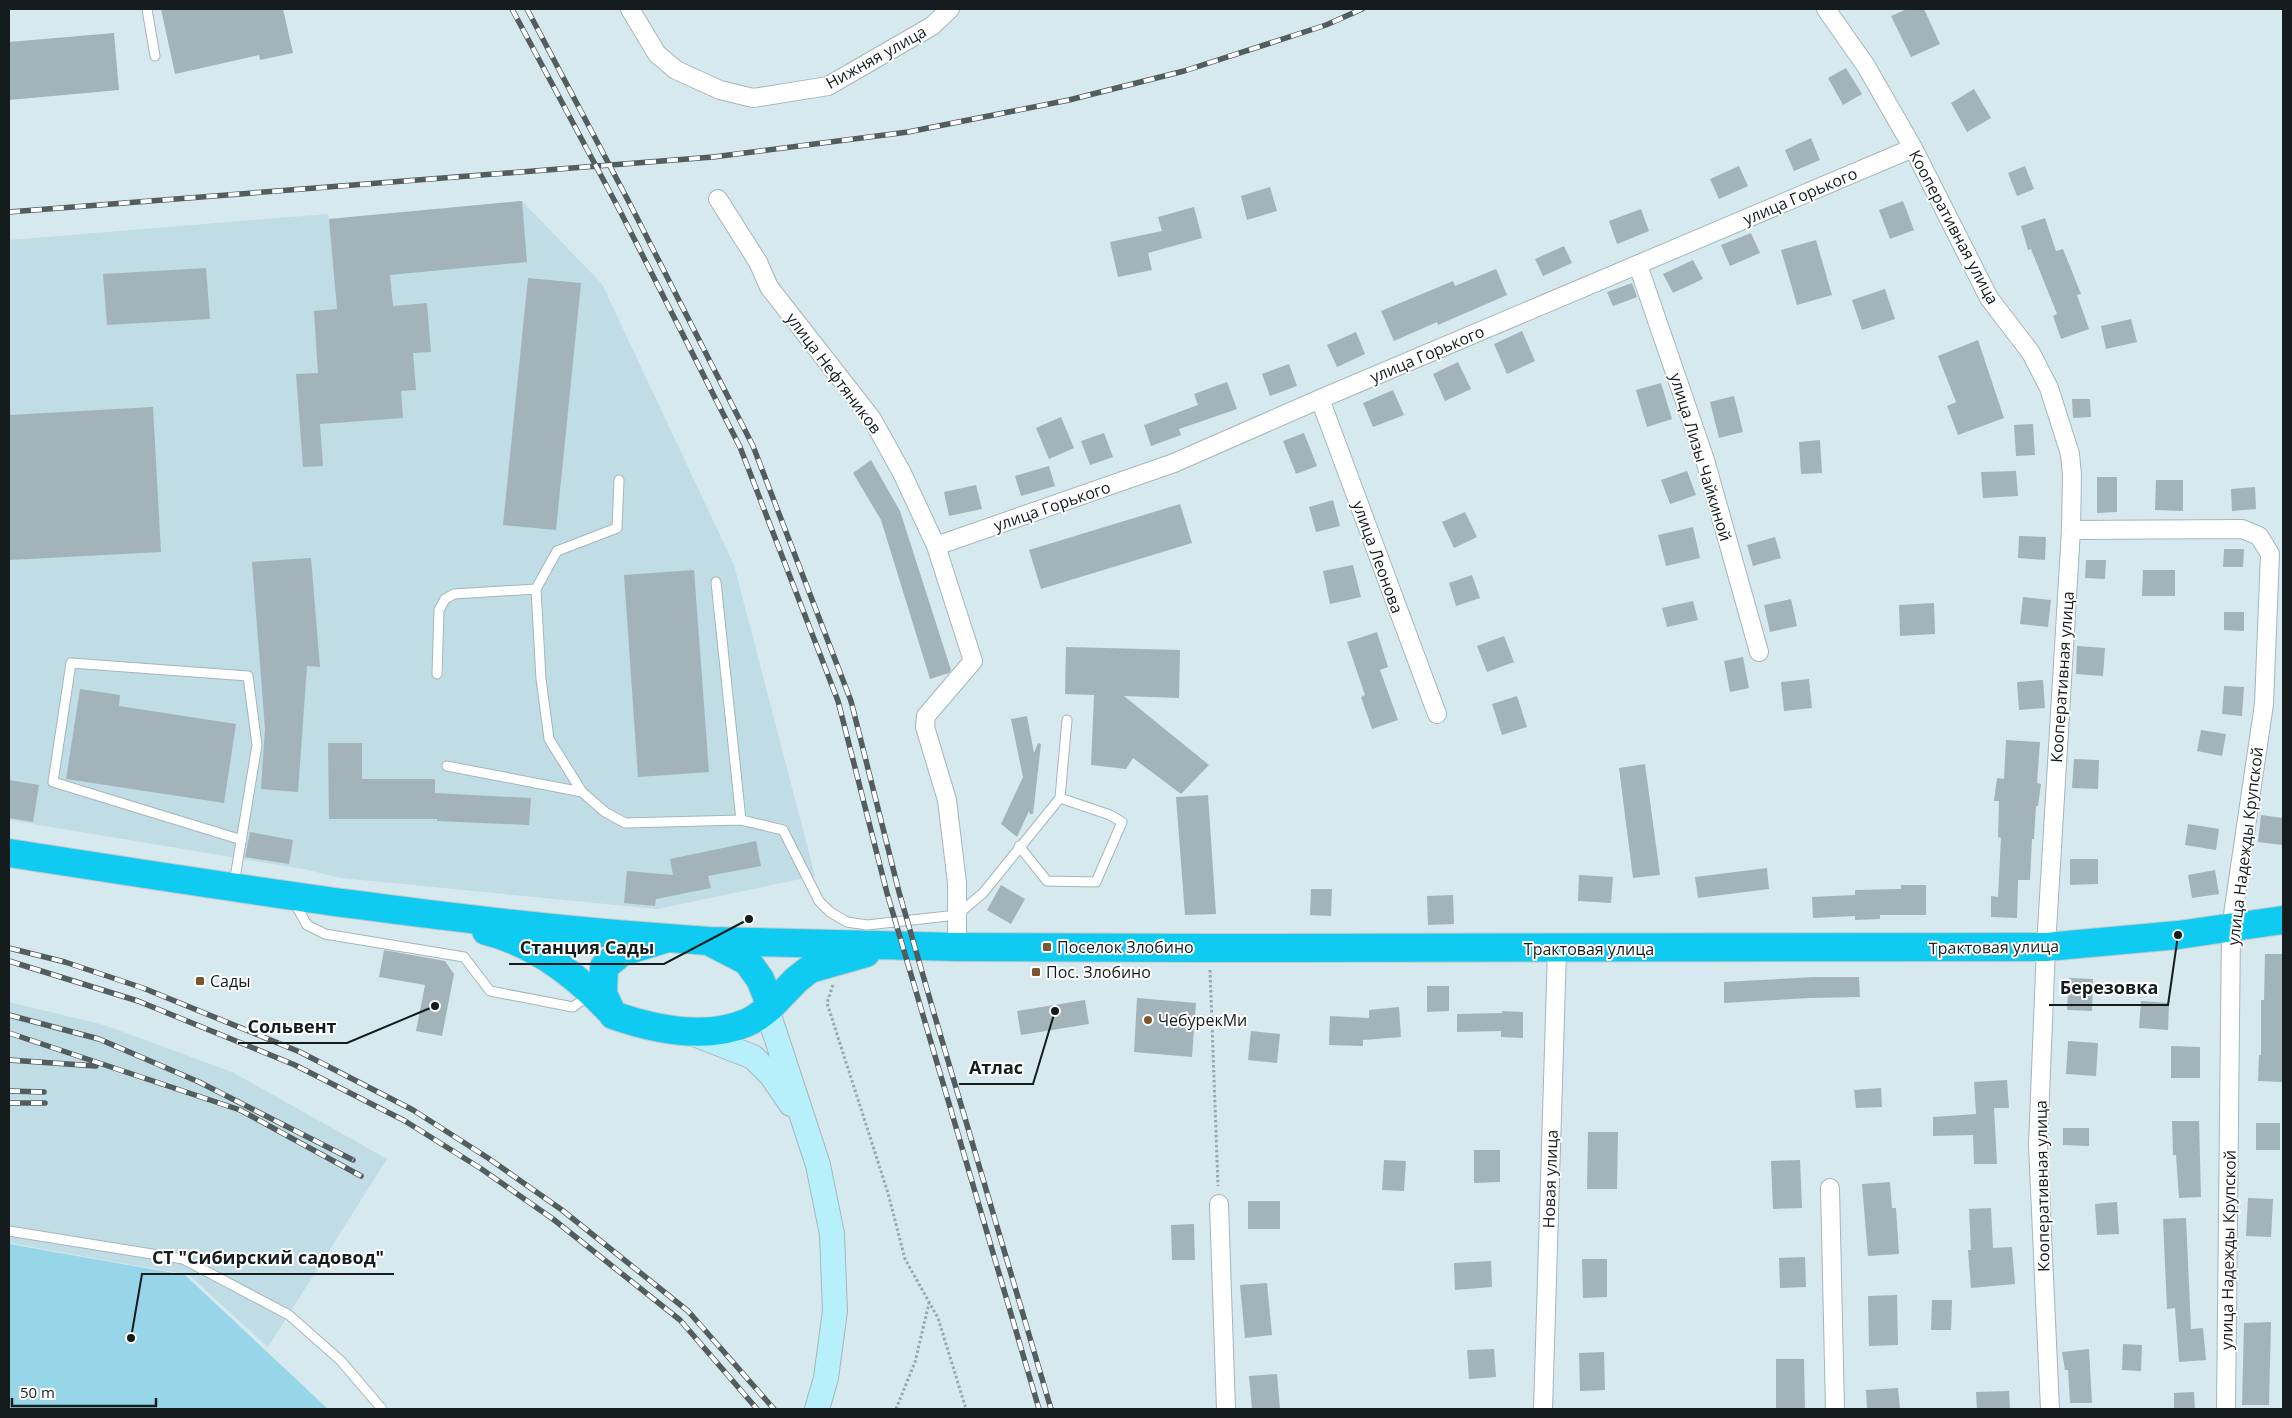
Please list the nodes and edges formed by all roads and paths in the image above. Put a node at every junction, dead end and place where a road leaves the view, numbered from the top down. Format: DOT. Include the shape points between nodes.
graph roads {
  1 [pos="147,9"];
  2 [pos="630,9"];
  3 [pos="950,9"];
  4 [pos="1826,9"];
  5 [pos="155,56"];
  6 [pos="1913,148"];
  7 [pos="718,199"];
  8 [pos="1638,264"];
  9 [pos="1320,399"];
  10 [pos="619,480"];
  11 [pos="2071,530"];
  12 [pos="936,546"];
  13 [pos="716,582"];
  14 [pos="536,589"];
  15 [pos="1759,652"];
  16 [pos="437,674"];
  17 [pos="1437,714"];
  18 [pos="1067,720"];
  19 [pos="447,766"];
  20 [pos="582,792"];
  21 [pos="1060,798"];
  22 [pos="741,820"];
  23 [pos="242,840"];
  24 [pos="1020,846"];
  25 [pos="9,853"];
  26 [pos="234,887"];
  27 [pos="290,896"];
  28 [pos="407,912"];
  29 [pos="957,915"];
  30 [pos="2283,920"];
  31 [pos="2231,928"];
  32 [pos="668,938"];
  33 [pos="708,941"];
  34 [pos="894,944"];
  35 [pos="957,946"];
  36 [pos="1209,948"];
  37 [pos="2046,948"];
  38 [pos="1557,950"];
  39 [pos="839,960"];
  40 [pos="592,993"];
  41 [pos="769,1007"];
  42 [pos="613,1015"];
  43 [pos="687,1031"];
  44 [pos="804,1121"];
  45 [pos="1830,1188"];
  46 [pos="1219,1204"];
  47 [pos="9,1230"];
  48 [pos="930,1303"];
  49 [pos="382,1409"];
  50 [pos="817,1409"];
  51 [pos="896,1409"];
  52 [pos="966,1409"];
  53 [pos="1226,1409"];
  54 [pos="1543,1409"];
  55 [pos="1836,1409"];
  56 [pos="2050,1409"];
  57 [pos="2226,1409"];
  1 -- 5 [label="lane"];
  2 -- 3 [label="street, Нижняя улица" via="657,54 676,70 720,90 753,98 828,86 932,26"];
  4 -- 6 [label="street, Кооперативная улица" via="1866,66"];
  6 -- 8 [label="street, улица Горького"];
  6 -- 11 [label="street, Кооперативная улица" via="1989,298 2031,353 2049,388 2070,454"];
  7 -- 12 [label="street, улица Нефтяников" via="758,262 768,287 872,419"];
  8 -- 9 [label="street, улица Горького"];
  8 -- 15 [label="street, улица Лизы Чайкиной" via="1705,460"];
  9 -- 12 [label="street, улица Горького" via="1174,463"];
  9 -- 17 [label="street, улица Леонова"];
  10 -- 14 [label="lane" via="617,528 557,551"];
  11 -- 31 [label="street, улица Надежды Крупской" via="2242,529 2258,536 2270,554 2264,704"];
  11 -- 37 [label="street, Кооперативная улица"];
  12 -- 29 [label="street, улица Нефтяников" via="973,661 926,716 925,727 947,800 957,883"];
  13 -- 22 [label="lane"];
  14 -- 16 [label="lane" via="454,594 445,599 439,610"];
  14 -- 20 [label="lane" via="541,680 549,739"];
  18 -- 21 [label="lane"];
  19 -- 20 [label="lane"];
  20 -- 22 [label="lane" via="605,812 625,823"];
  21 -- 24 [label="lane"];
  21 -- 24 [label="lane" via="1122,822 1096,882 1047,881"];
  22 -- 29 [label="lane" via="783,830 819,901 847,922 867,925"];
  23 -- 23 [label="lane" via="258,745 248,676 71,663 53,782"];
  23 -- 26 [label="lane"];
  24 -- 29 [label="lane" via="983,893"];
  25 -- 26 [label="highway"];
  26 -- 27 [label="highway"];
  27 -- 28 [label="highway"];
  27 -- 40 [label="lane" via="307,925 325,934 464,957 490,991 573,1007"];
  28 -- 32 [label="highway, Трактовая улица" via="569,931"];
  28 -- 40 [label="highway" via="492,932 543,954"];
  29 -- 35 [label="street, улица Нефтяников"];
  30 -- 31 [label="highway, Трактовая улица"];
  31 -- 37 [label="highway, Трактовая улица"];
  31 -- 57 [label="street, улица Надежды Крупской"];
  32 -- 33 [label="highway, Трактовая улица"];
  32 -- 42 [label="highway" via="622,952 604,967 603,994"];
  33 -- 34 [label="highway, Трактовая улица"];
  33 -- 41 [label="highway" via="747,961 760,979"];
  34 -- 35 [label="highway, Трактовая улица"];
  34 -- 39 [label="highway"];
  35 -- 36 [label="highway, Трактовая улица"];
  36 -- 38 [label="highway, Трактовая улица"];
  36 -- 46 [label="path"];
  37 -- 38 [label="highway, Трактовая улица"];
  37 -- 56 [label="street, Кооперативная улица" via="2038,1145"];
  38 -- 54 [label="street, Новая улица"];
  39 -- 41 [label="highway" via="810,969"];
  39 -- 48 [label="path" via="827,1003 888,1192 905,1260"];
  40 -- 42 [label="highway"];
  41 -- 43 [label="highway" via="747,1023 726,1029"];
  41 -- 44 [label="street"];
  42 -- 43 [label="highway" via="635,1023"];
  43 -- 44 [label="street" via="752,1057 771,1076"];
  44 -- 50 [label="street" via="818,1165 832,1234 835,1311 826,1378"];
  45 -- 55 [label="street"];
  46 -- 53 [label="street"];
  47 -- 49 [label="lane" via="183,1259 289,1315 341,1361"];
  48 -- 51 [label="path" via="915,1362"];
  48 -- 52 [label="path" via="938,1318"];
}
